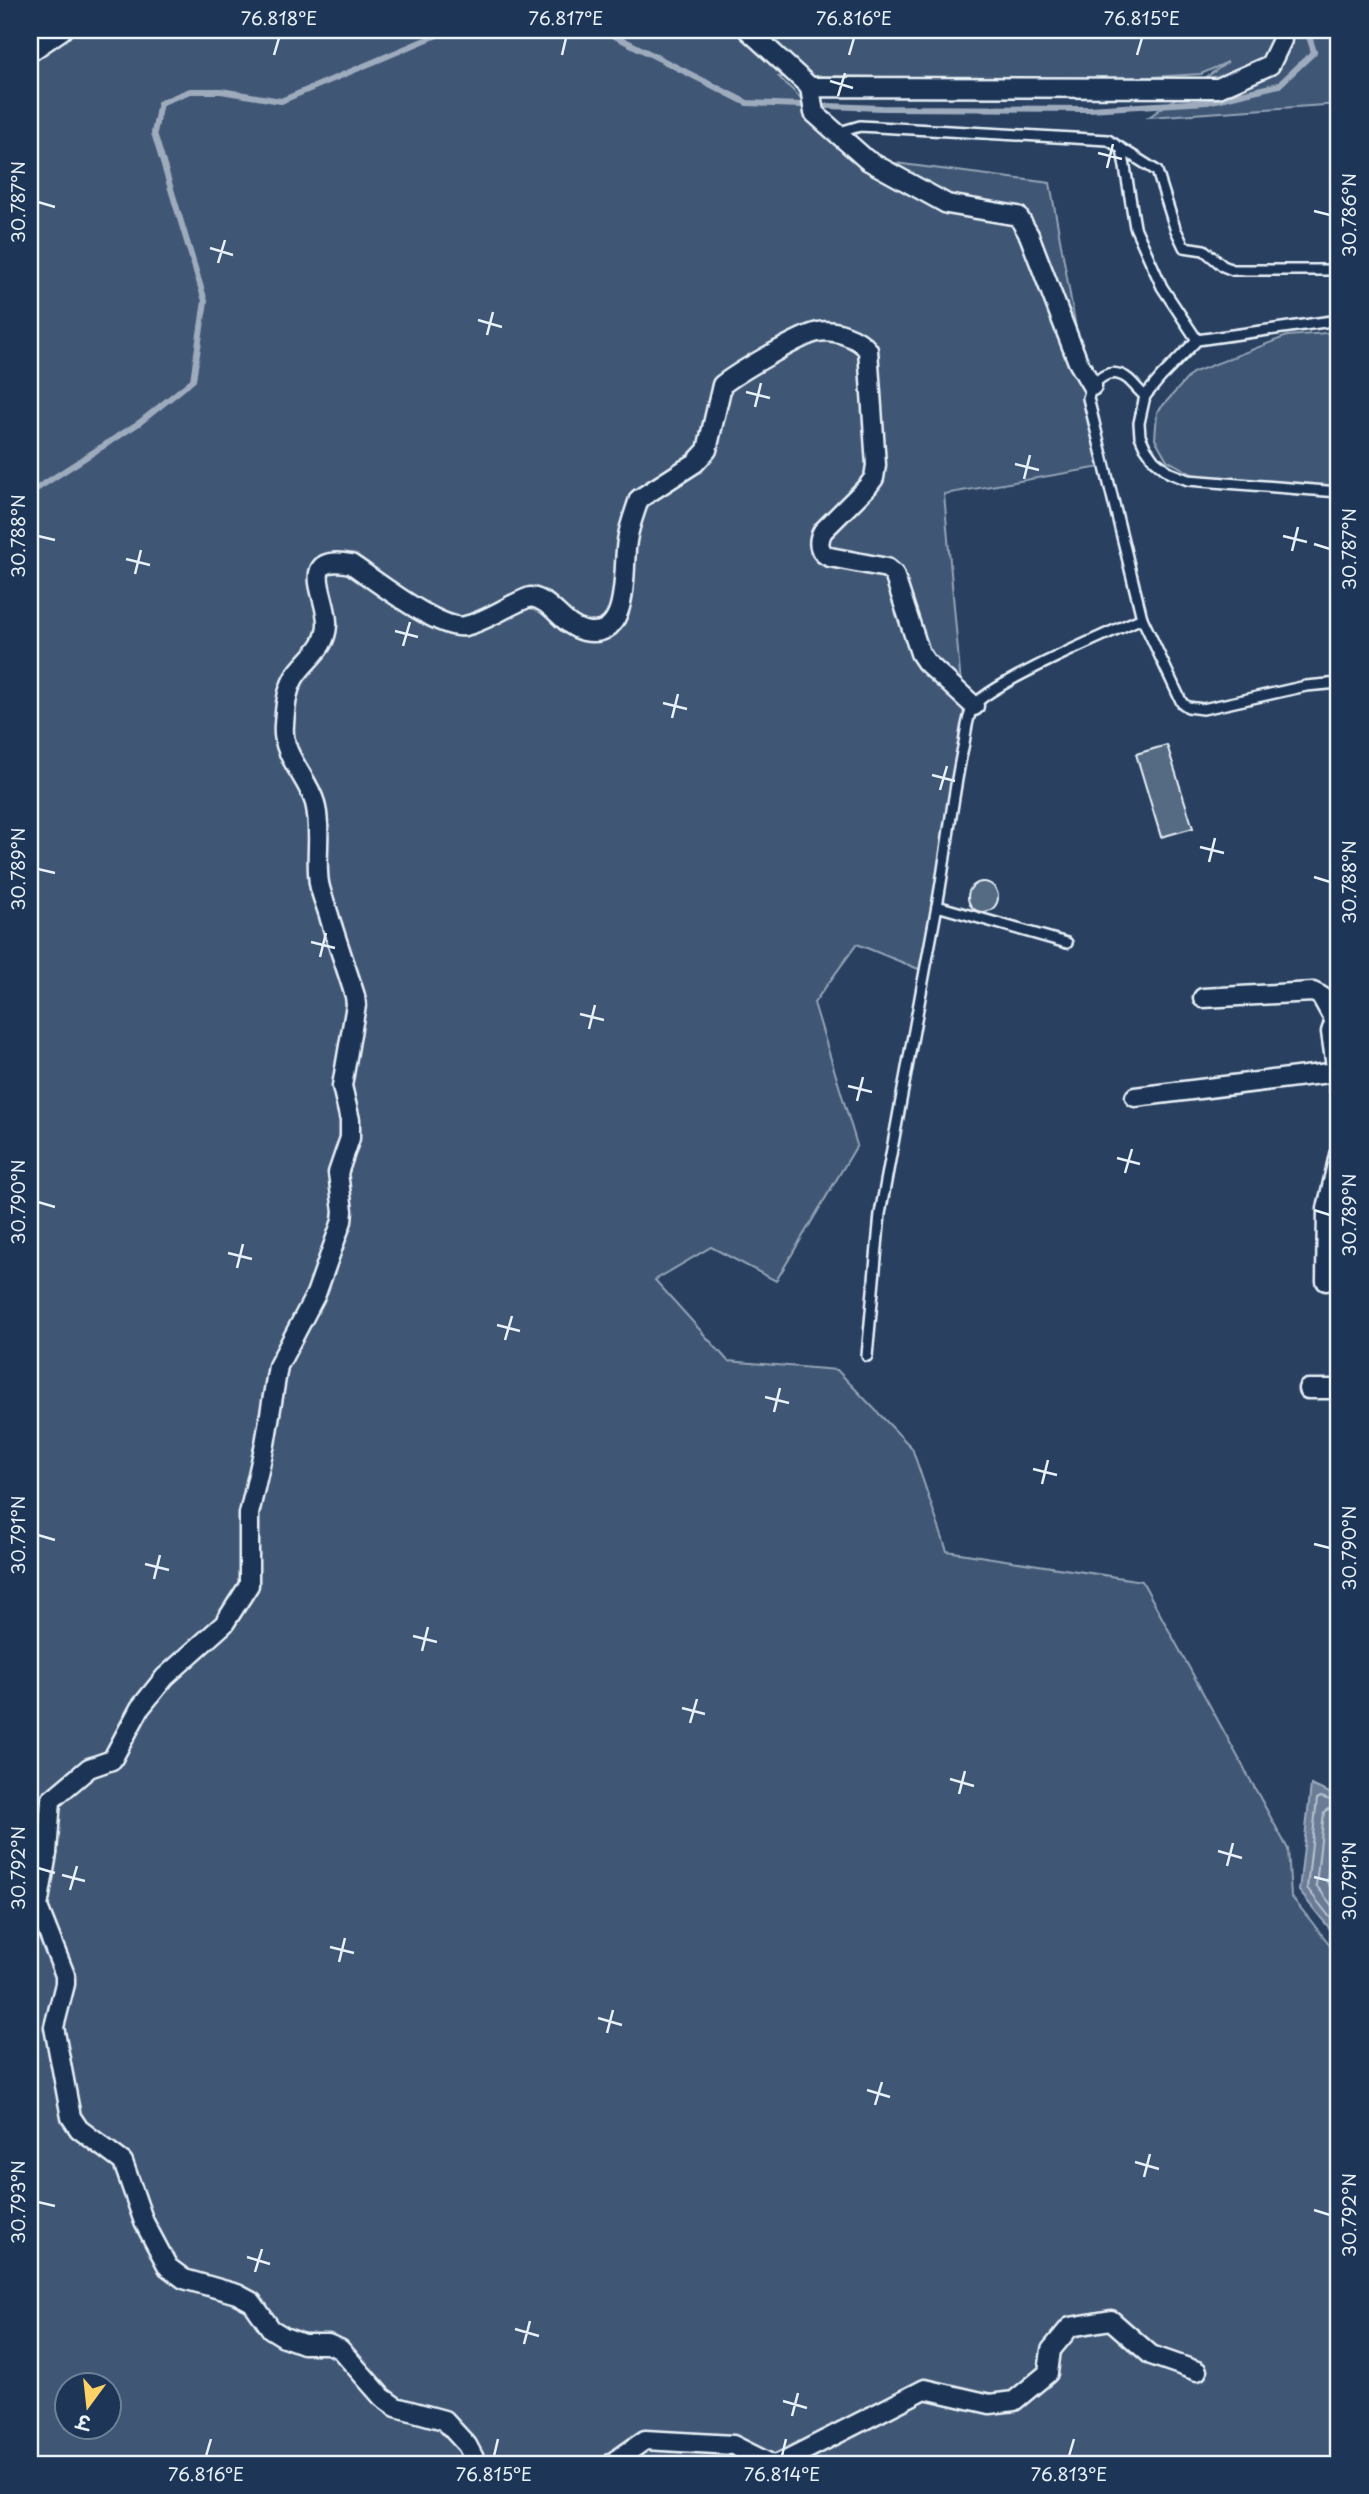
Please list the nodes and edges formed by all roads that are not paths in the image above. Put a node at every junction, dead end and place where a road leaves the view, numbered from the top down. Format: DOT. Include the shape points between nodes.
graph roads {
  1 [pos="62,30"];
  2 [pos="747,30"];
  3 [pos="1281,30"];
  4 [pos="30,52"];
  5 [pos="810,87"];
  6 [pos="836,133"];
  7 [pos="1122,149"];
  8 [pos="1339,270"];
  9 [pos="1339,320"];
  10 [pos="1197,340"];
  11 [pos="1092,386"];
  12 [pos="1145,396"];
  13 [pos="1339,492"];
  14 [pos="1142,618"];
  15 [pos="1339,683"];
  16 [pos="974,706"];
  17 [pos="937,906"];
  18 [pos="1067,943"];
  19 [pos="1203,998"];
  20 [pos="1338,1023"];
  21 [pos="1338,1080"];
  22 [pos="1135,1097"];
  23 [pos="1339,1155"];
  24 [pos="1326,1281"];
  25 [pos="867,1356"];
  26 [pos="1339,1389"];
  27 [pos="1308,1390"];
  28 [pos="38,1853"];
  29 [pos="1197,2371"];
  30 [pos="477,2464"];
  31 [pos="611,2464"];
  32 [pos="771,2464"];
  33 [pos="778,2464"];
  1 -- 4 [label="street"];
  2 -- 5 [label="street"];
  3 -- 5 [label="street" via="1282,40 1270,65 1218,89"];
  5 -- 6 [label="street" via="814,113"];
  6 -- 7 [label="lane" via="860,126 1094,139 1108,140"];
  6 -- 11 [label="street" via="867,160 947,204 1018,216"];
  7 -- 8 [label="lane" via="1157,171 1184,247 1200,249 1233,270"];
  7 -- 10 [label="lane" via="1135,227 1162,287"];
  9 -- 10 [label="lane"];
  10 -- 12 [label="lane"];
  11 -- 12 [label="lane" via="1103,375 1120,375"];
  11 -- 14 [label="lane" via="1088,398"];
  12 -- 13 [label="lane" via="1140,436 1154,460 1170,473 1206,483"];
  14 -- 15 [label="lane" via="1188,707 1203,709"];
  14 -- 16 [label="lane" via="1008,681"];
  16 -- 17 [label="lane" via="958,767"];
  16 -- 28 [label="street" via="920,653 894,575 887,568 830,557 820,547 823,531 869,486 876,465 868,350 856,340 830,331 810,334 722,385 707,450 695,463 639,499 626,541 621,607 601,630 577,629 538,597 473,623 453,626 427,615 351,564 337,561 322,567 317,577 326,612 325,635 292,681 283,728 284,742 315,804 319,884 355,996 342,1086 350,1120 338,1173 342,1221 316,1294 278,1366 248,1514 249,1585 224,1624 165,1677 140,1708 111,1760 89,1768 51,1800"];
  17 -- 18 [label="lane"];
  17 -- 25 [label="lane" via="880,1214"];
  19 -- 20 [label="street" via="1313,992 1321,996"];
  20 -- 21 [label="street" via="1331,1032"];
  21 -- 22 [label="street"];
  23 -- 24 [label="street" via="1327,1209"];
  26 -- 27 [label="street"];
  28 -- 30 [label="street" via="38,1907 65,1975 54,2027 71,2117 79,2129 123,2162 144,2222 168,2267 184,2279 252,2302 271,2329 284,2337 340,2349 396,2407 444,2420"];
  29 -- 33 [label="street" via="1151,2355 1111,2320 1070,2326 1051,2350 1048,2374 1014,2401 990,2404 925,2389"];
  31 -- 32 [label="street" via="645,2440 733,2445"];
}
